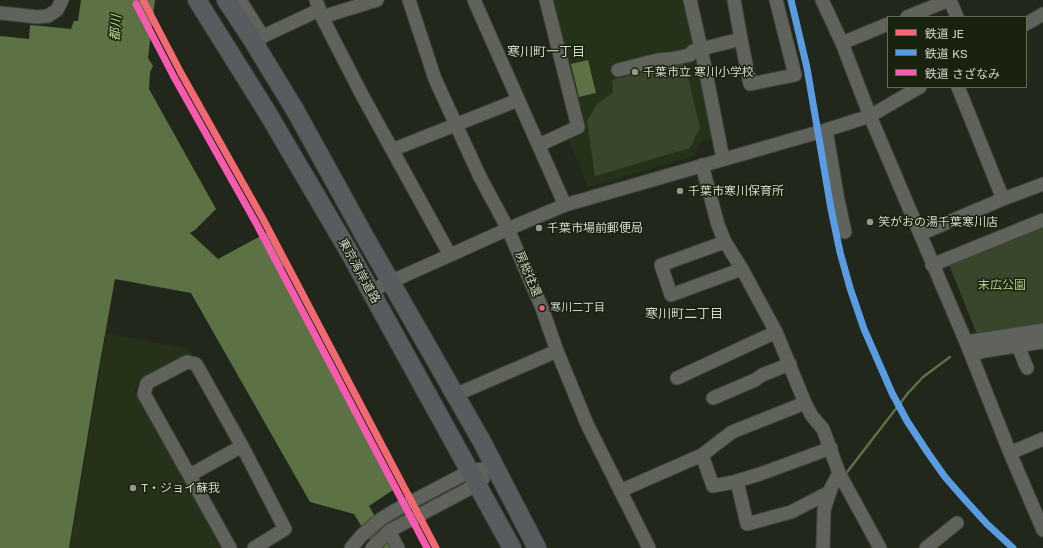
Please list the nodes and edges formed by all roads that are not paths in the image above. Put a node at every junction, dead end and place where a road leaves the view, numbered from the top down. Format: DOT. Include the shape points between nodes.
graph roads {
  1 [pos="62,0"];
  2 [pos="197,0"];
  3 [pos="211,0"];
  4 [pos="226,0"];
  5 [pos="240,0"];
  6 [pos="377,0"];
  7 [pos="409,0"];
  8 [pos="474,0"];
  9 [pos="546,0"];
  10 [pos="690,0"];
  11 [pos="734,0"];
  12 [pos="776,0"];
  13 [pos="822,0"];
  14 [pos="949,0"];
  15 [pos="319,9"];
  16 [pos="0,13"];
  17 [pos="1043,14"];
  18 [pos="909,16"];
  19 [pos="957,16"];
  20 [pos="1027,23"];
  21 [pos="887,24"];
  22 [pos="258,39"];
  23 [pos="740,39"];
  24 [pos="842,43"];
  25 [pos="702,48"];
  26 [pos="618,70"];
  27 [pos="918,88"];
  28 [pos="958,88"];
  29 [pos="518,100"];
  30 [pos="870,116"];
  31 [pos="456,124"];
  32 [pos="826,130"];
  33 [pos="539,145"];
  34 [pos="392,150"];
  35 [pos="724,158"];
  36 [pos="702,165"];
  37 [pos="1043,184"];
  38 [pos="1003,199"];
  39 [pos="565,205"];
  40 [pos="1043,220"];
  41 [pos="508,229"];
  42 [pos="845,232"];
  43 [pos="920,234"];
  44 [pos="725,242"];
  45 [pos="348,250"];
  46 [pos="450,255"];
  47 [pos="932,265"];
  48 [pos="742,269"];
  49 [pos="390,282"];
  50 [pos="370,291"];
  51 [pos="1043,330"];
  52 [pos="776,332"];
  53 [pos="966,342"];
  54 [pos="1043,342"];
  55 [pos="1018,346"];
  56 [pos="557,351"];
  57 [pos="971,355"];
  58 [pos="790,364"];
  59 [pos="1027,368"];
  60 [pos="677,378"];
  61 [pos="455,395"];
  62 [pos="713,398"];
  63 [pos="805,403"];
  64 [pos="1043,440"];
  65 [pos="242,446"];
  66 [pos="831,448"];
  67 [pos="1010,453"];
  68 [pos="702,455"];
  69 [pos="495,467"];
  70 [pos="190,475"];
  71 [pos="841,477"];
  72 [pos="474,478"];
  73 [pos="737,481"];
  74 [pos="620,491"];
  75 [pos="830,492"];
  76 [pos="1038,508"];
  77 [pos="957,523"];
  78 [pos="1043,530"];
  79 [pos="389,531"];
  80 [pos="508,547"];
  81 [pos="646,547"];
  82 [pos="230,548"];
  83 [pos="254,548"];
  84 [pos="351,548"];
  85 [pos="372,548"];
  86 [pos="398,548"];
  87 [pos="537,548"];
  88 [pos="823,548"];
  89 [pos="880,548"];
  90 [pos="926,548"];
  1 -- 16 [label="street" via="57,10 48,16"];
  2 -- 45 [label="highway, 東京湾岸道路" via="267,112"];
  3 -- 45 [label="highway" via="317,179"];
  4 -- 22 [label="highway, 東京湾岸道路"];
  5 -- 22 [label="street"];
  6 -- 15 [label="street"];
  7 -- 31 [label="street, 房総往還" via="435,79"];
  8 -- 29 [label="street"];
  9 -- 33 [label="street" via="578,127"];
  10 -- 25 [label="street"];
  11 -- 23 [label="street"];
  12 -- 23 [label="street" via="795,75 750,84"];
  13 -- 24 [label="street"];
  14 -- 18 [label="street"];
  14 -- 19 [label="street"];
  15 -- 22 [label="street"];
  15 -- 34 [label="street"];
  17 -- 20 [label="street"];
  21 -- 24 [label="street"];
  22 -- 49 [label="highway, 東京湾岸道路"];
  23 -- 25 [label="street"];
  24 -- 30 [label="street"];
  25 -- 26 [label="street" via="690,55"];
  25 -- 35 [label="street"];
  27 -- 30 [label="street"];
  28 -- 38 [label="street"];
  29 -- 31 [label="street"];
  29 -- 33 [label="street"];
  30 -- 32 [label="street"];
  30 -- 43 [label="street"];
  31 -- 34 [label="street"];
  31 -- 41 [label="street, 房総往還" via="480,178"];
  32 -- 35 [label="street"];
  32 -- 42 [label="street"];
  33 -- 39 [label="street"];
  34 -- 46 [label="street"];
  35 -- 36 [label="street"];
  36 -- 39 [label="street"];
  36 -- 44 [label="street" via="718,226"];
  37 -- 38 [label="street"];
  38 -- 43 [label="street"];
  39 -- 41 [label="street"];
  40 -- 47 [label="street"];
  41 -- 46 [label="street"];
  41 -- 56 [label="street, 房総往還" via="542,308"];
  43 -- 47 [label="street"];
  44 -- 48 [label="street"];
  44 -- 48 [label="street" via="661,265 670,295"];
  45 -- 50 [label="highway, 東京湾岸道路"];
  46 -- 49 [label="street"];
  47 -- 53 [label="street"];
  48 -- 52 [label="street"];
  49 -- 50 [label="street"];
  49 -- 61 [label="highway, 東京湾岸道路"];
  50 -- 72 [label="highway, 東京湾岸道路"];
  51 -- 53 [label="street"];
  52 -- 58 [label="street"];
  52 -- 60 [label="street"];
  53 -- 57 [label="street"];
  54 -- 55 [label="street"];
  55 -- 57 [label="street"];
  55 -- 59 [label="street"];
  56 -- 61 [label="street"];
  56 -- 74 [label="street, 房総往還" via="587,424"];
  57 -- 67 [label="street"];
  58 -- 62 [label="street"];
  58 -- 63 [label="street"];
  61 -- 69 [label="highway, 東京湾岸道路"];
  63 -- 66 [label="street" via="823,429"];
  63 -- 68 [label="street" via="732,432"];
  64 -- 67 [label="street"];
  65 -- 70 [label="street"];
  65 -- 70 [label="street" via="196,364 187,362 147,383 144,394"];
  65 -- 83 [label="street" via="285,529"];
  66 -- 71 [label="street"];
  66 -- 73 [label="street"];
  67 -- 76 [label="street"];
  68 -- 73 [label="street" via="713,486"];
  68 -- 74 [label="street"];
  69 -- 72 [label="street"];
  69 -- 87 [label="highway, 東京湾岸道路"];
  70 -- 82 [label="street"];
  71 -- 75 [label="street"];
  71 -- 89 [label="street"];
  72 -- 79 [label="street"];
  72 -- 80 [label="highway, 東京湾岸道路"];
  72 -- 84 [label="street" via="394,511 362,535"];
  73 -- 75 [label="street" via="747,524 791,512"];
  74 -- 81 [label="street, 房総往還"];
  75 -- 88 [label="street" via="824,510"];
  76 -- 78 [label="street"];
  77 -- 90 [label="street"];
  79 -- 85 [label="street"];
  79 -- 86 [label="street"];
}
